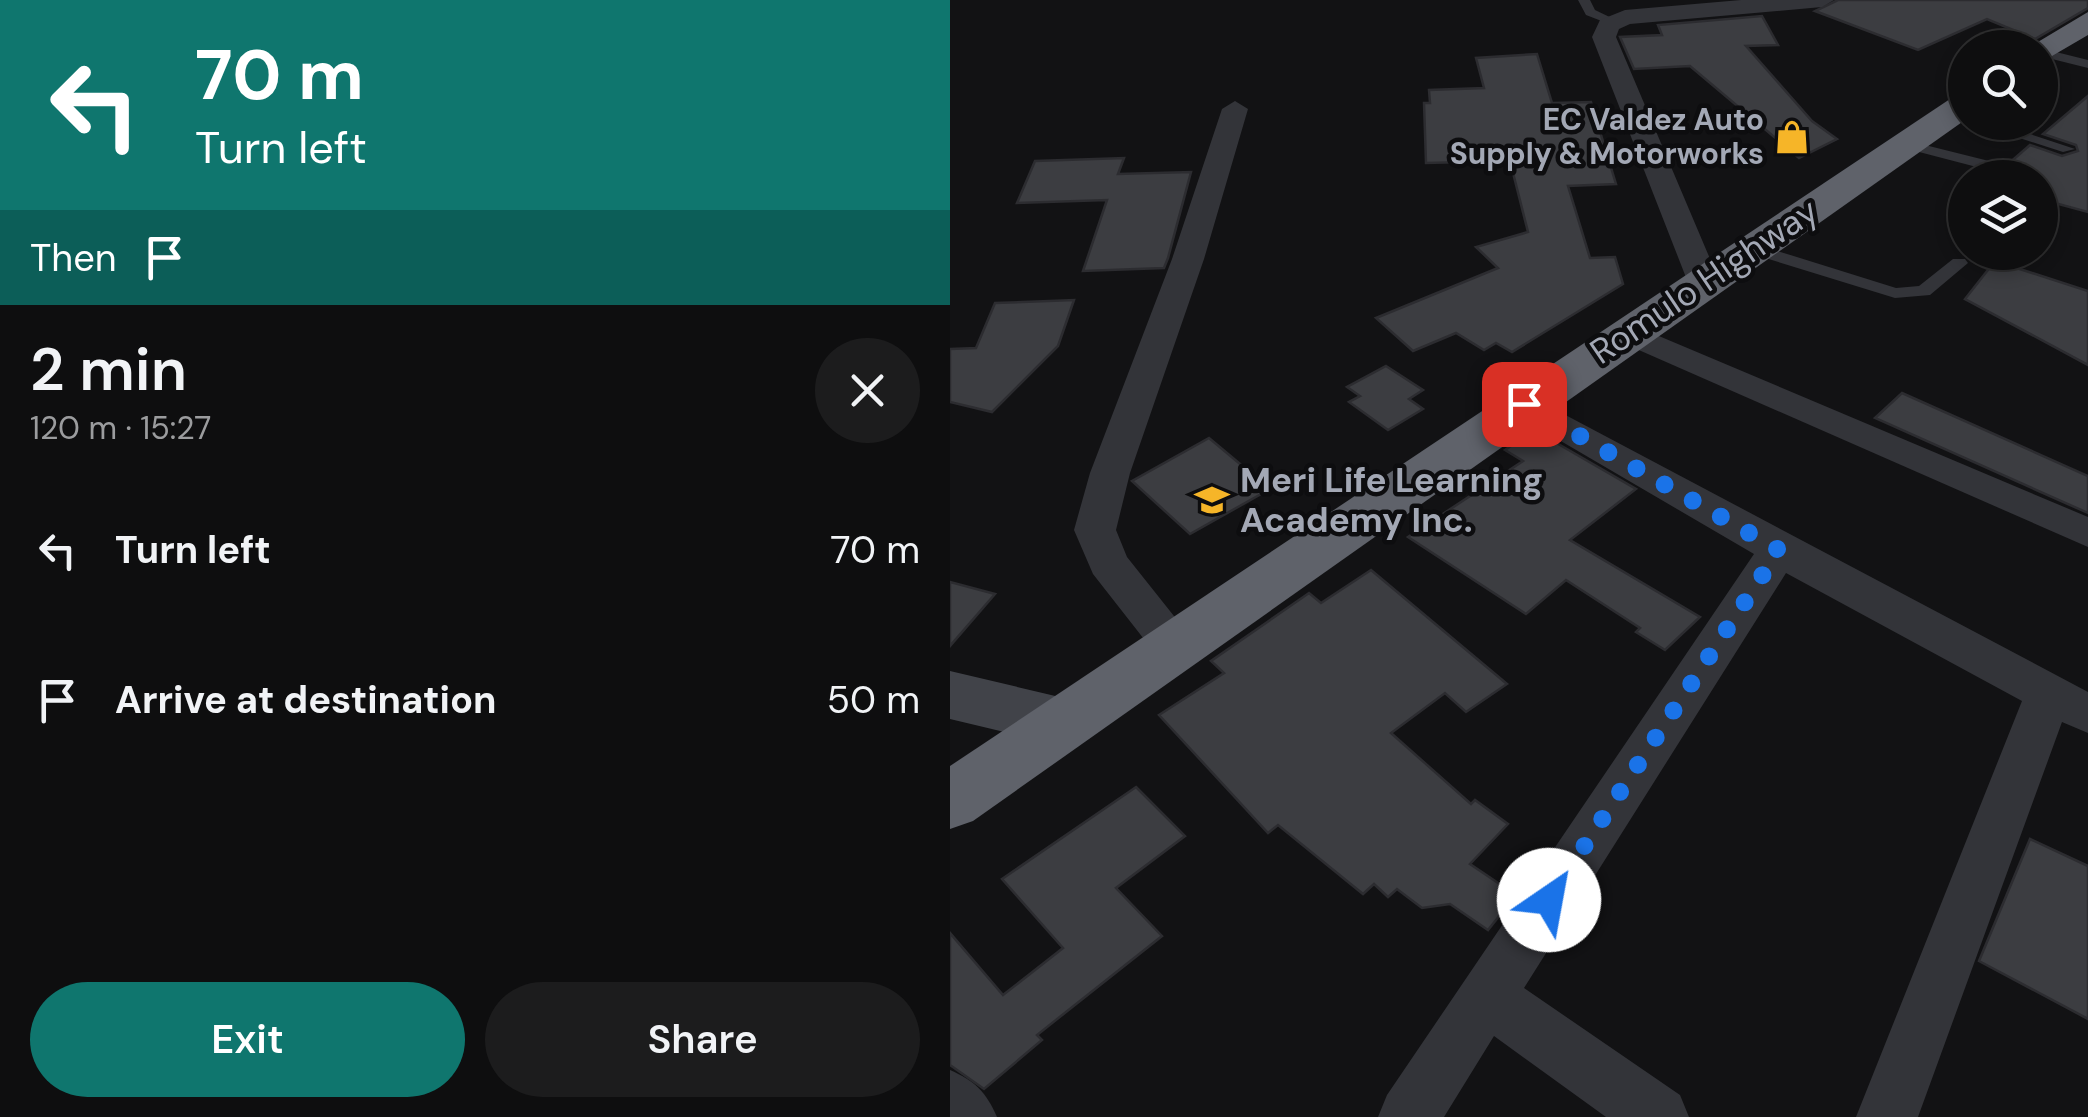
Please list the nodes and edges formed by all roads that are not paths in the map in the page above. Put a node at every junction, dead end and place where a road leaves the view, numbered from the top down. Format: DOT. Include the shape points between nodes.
graph roads {
  1 [pos="1584,0"];
  2 [pos="1822,0"];
  3 [pos="2088,21"];
  4 [pos="1612,22"];
  5 [pos="2058,41"];
  6 [pos="2058,57"];
  7 [pos="2088,64"];
  8 [pos="1235,109"];
  9 [pos="1948,123"];
  10 [pos="2040,140"];
  11 [pos="1905,144"];
  12 [pos="2068,149"];
  13 [pos="1968,160"];
  14 [pos="1752,248"];
  15 [pos="1950,270"];
  16 [pos="1704,280"];
  17 [pos="1628,332"];
  18 [pos="1524,404"];
  19 [pos="2088,532"];
  20 [pos="1779,550"];
  21 [pos="1174,645"];
  22 [pos="950,695"];
  23 [pos="2068,705"];
  24 [pos="1063,721"];
  25 [pos="950,801"];
  26 [pos="1486,996"];
  27 [pos="950,1101"];
  28 [pos="966,1117"];
  29 [pos="1409,1117"];
  30 [pos="1658,1117"];
  31 [pos="1887,1117"];
  1 -- 4 [label="lane" via="1590,12"];
  2 -- 4 [label="street"];
  3 -- 5 [label="highway"];
  4 -- 16 [label="street" via="1604,37"];
  6 -- 7 [label="lane"];
  8 -- 21 [label="street" via="1095,530 1108,563"];
  9 -- 11 [label="highway, Romulo Highway"];
  10 -- 12 [label="lane"];
  11 -- 13 [label="lane"];
  11 -- 14 [label="highway, Romulo Highway"];
  14 -- 15 [label="lane" via="1895,292 1924,291"];
  14 -- 16 [label="highway, Romulo Highway"];
  16 -- 17 [label="highway, Romulo Highway"];
  17 -- 18 [label="highway, Romulo Highway"];
  17 -- 19 [label="street"];
  18 -- 20 [label="street"];
  18 -- 21 [label="highway, Romulo Highway"];
  20 -- 23 [label="street"];
  20 -- 26 [label="street"];
  21 -- 24 [label="highway, Romulo Highway"];
  22 -- 24 [label="street"];
  23 -- 31 [label="street"];
  24 -- 25 [label="highway, Romulo Highway"];
  26 -- 29 [label="street"];
  26 -- 30 [label="street"];
  27 -- 28 [label="street"];
}
